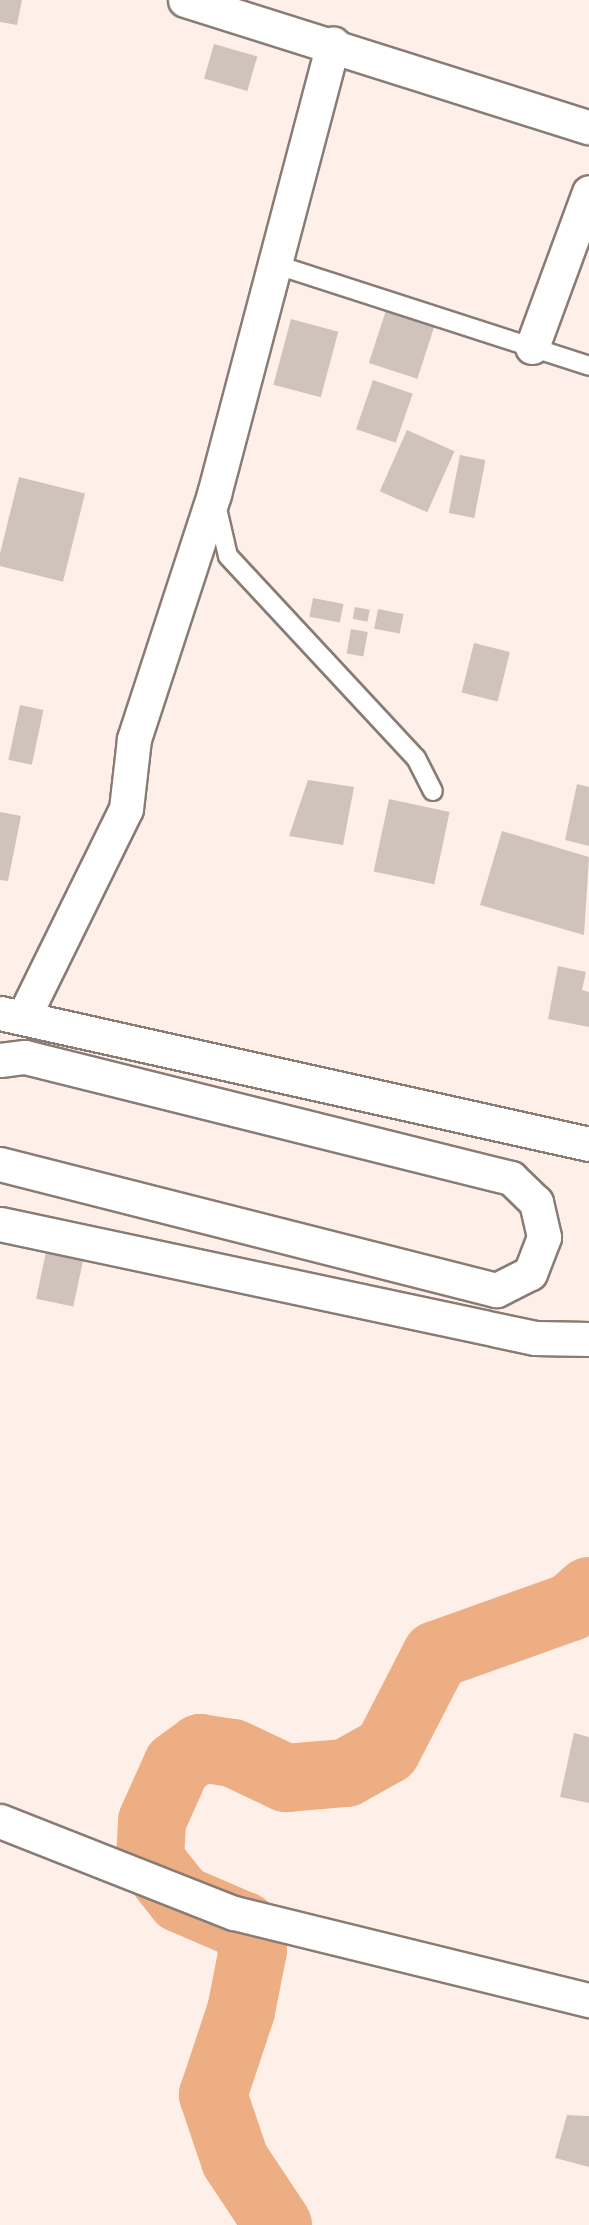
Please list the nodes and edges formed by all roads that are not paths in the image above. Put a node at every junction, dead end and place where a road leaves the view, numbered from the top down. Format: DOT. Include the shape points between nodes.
graph roads {
  1 [pos="185,0"];
  2 [pos="334,43"];
  3 [pos="589,127"];
  4 [pos="589,192"];
  5 [pos="274,264"];
  6 [pos="532,347"];
  7 [pos="589,366"];
  8 [pos="214,494"];
  9 [pos="433,791"];
  10 [pos="12,1016"];
  11 [pos="0,1060"];
  12 [pos="589,1144"];
  13 [pos="0,1164"];
  14 [pos="0,1224"];
  15 [pos="589,1339"];
  16 [pos="0,1821"];
  17 [pos="589,2000"];
  1 -- 2 [label="street"];
  2 -- 3 [label="street"];
  2 -- 5 [label="street"];
  4 -- 6 [label="street"];
  5 -- 6 [label="lane"];
  5 -- 8 [label="street"];
  6 -- 7 [label="lane"];
  8 -- 9 [label="lane" via="228,556 416,758"];
  8 -- 10 [label="street" via="134,739 126,809"];
  10 -- 12 [label="street"];
  11 -- 13 [label="street" via="25,1057 511,1178 536,1202 544,1237 530,1273 496,1290"];
  14 -- 15 [label="street" via="536,1338"];
  16 -- 17 [label="street" via="234,1913"];
}
